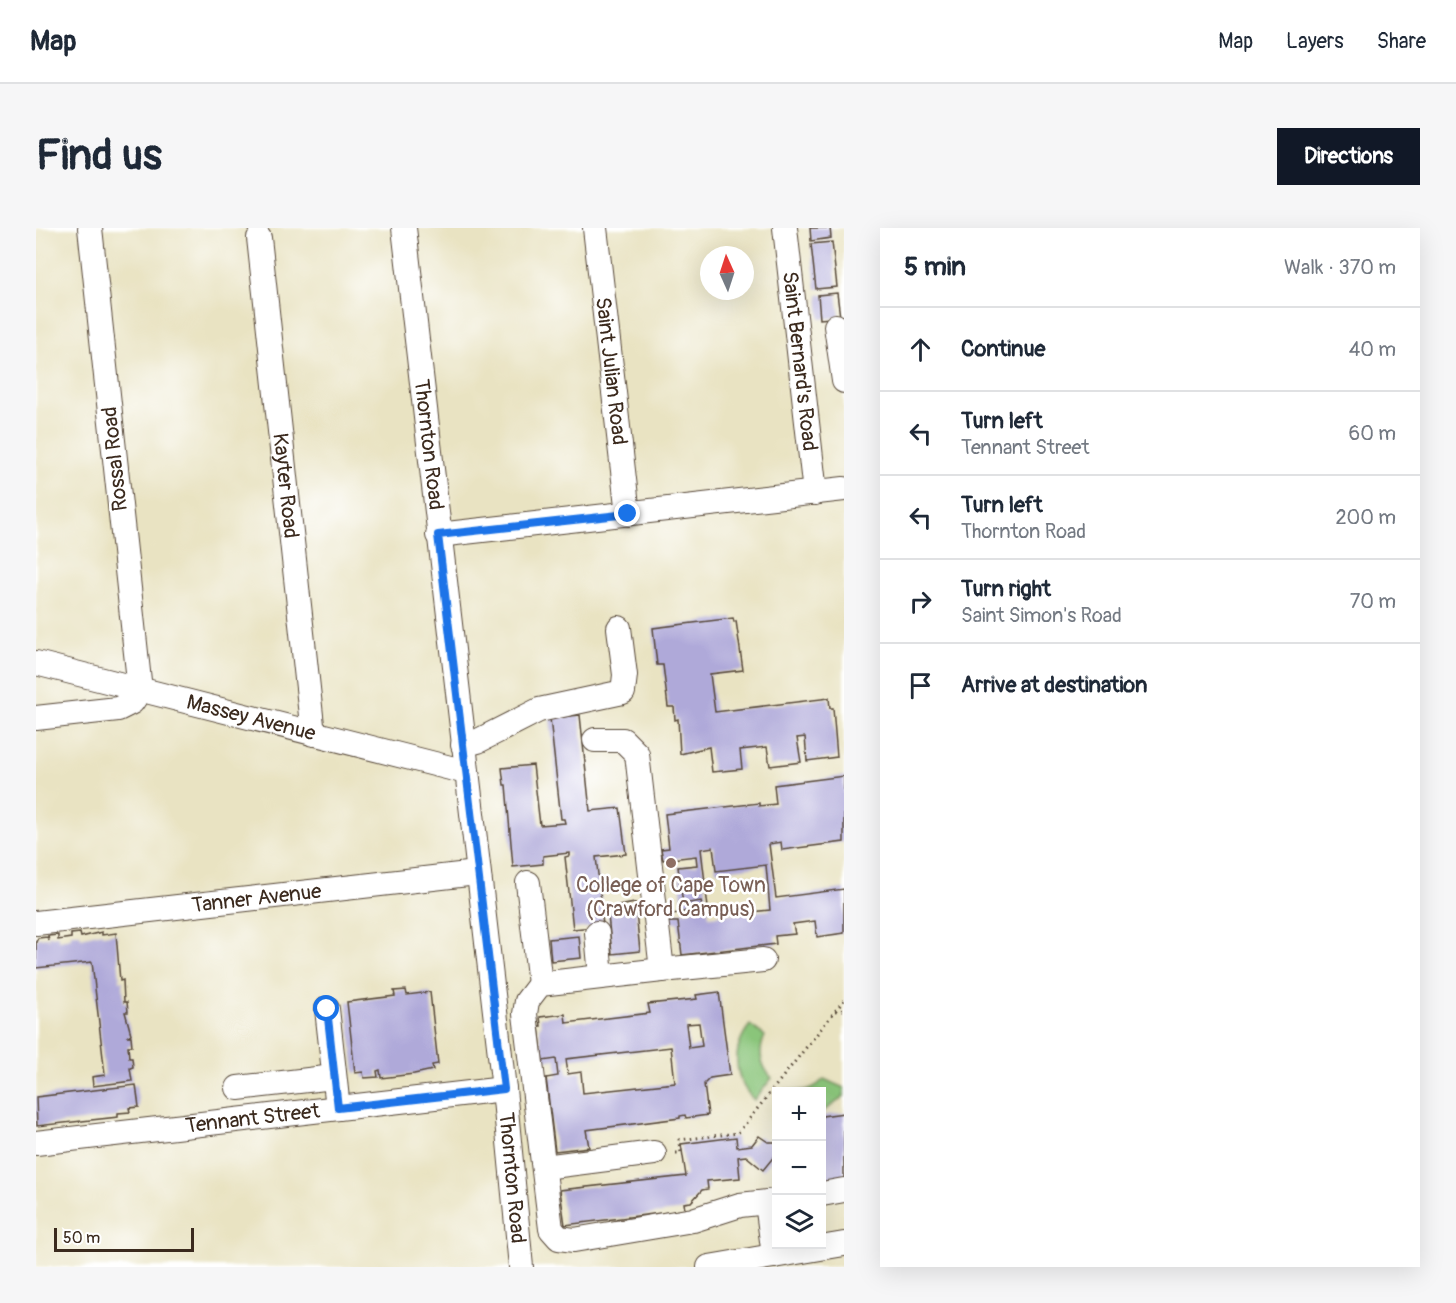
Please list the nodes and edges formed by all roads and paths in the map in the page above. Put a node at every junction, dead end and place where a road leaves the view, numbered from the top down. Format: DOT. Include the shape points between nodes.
graph roads {
  1 [pos="90,228"];
  2 [pos="404,228"];
  3 [pos="595,228"];
  4 [pos="785,228"];
  5 [pos="259,238"];
  6 [pos="836,326"];
  7 [pos="844,381"];
  8 [pos="844,489"];
  9 [pos="815,493"];
  10 [pos="628,514"];
  11 [pos="438,535"];
  12 [pos="619,628"];
  13 [pos="36,663"];
  14 [pos="140,690"];
  15 [pos="36,718"];
  16 [pos="313,734"];
  17 [pos="595,740"];
  18 [pos="463,745"];
  19 [pos="466,772"];
  20 [pos="477,873"];
  21 [pos="528,883"];
  22 [pos="36,923"];
  23 [pos="597,933"];
  24 [pos="763,960"];
  25 [pos="662,970"];
  26 [pos="601,977"];
  27 [pos="540,984"];
  28 [pos="844,1000"];
  29 [pos="327,1009"];
  30 [pos="844,1010"];
  31 [pos="835,1011"];
  32 [pos="334,1077"];
  33 [pos="238,1088"];
  34 [pos="504,1089"];
  35 [pos="338,1108"];
  36 [pos="36,1143"];
  37 [pos="654,1153"];
  38 [pos="544,1167"];
  39 [pos="844,1190"];
  40 [pos="826,1193"];
  41 [pos="772,1202"];
  42 [pos="844,1244"];
  43 [pos="778,1259"];
  44 [pos="521,1267"];
  45 [pos="709,1267"];
  1 -- 14 [label="street, Rossal Road"];
  2 -- 11 [label="street, Thornton Road"];
  3 -- 10 [label="street, Saint Julian Road"];
  4 -- 9 [label="street, Saint Bernard's Road"];
  5 -- 16 [label="street, Kayter Road"];
  6 -- 7 [label="street"];
  8 -- 9 [label="street"];
  9 -- 10 [label="street"];
  10 -- 11 [label="street"];
  11 -- 18 [label="street, Thornton Road"];
  12 -- 18 [label="street" via="625,675 623,692 539,710"];
  13 -- 14 [label="street, Massey Avenue"];
  14 -- 15 [label="street" via="132,702 118,709"];
  14 -- 16 [label="street, Massey Avenue"];
  16 -- 19 [label="street, Massey Avenue"];
  17 -- 25 [label="street" via="623,740 637,754"];
  18 -- 19 [label="street, Thornton Road"];
  19 -- 20 [label="street, Thornton Road"];
  20 -- 22 [label="street, Tanner Avenue"];
  20 -- 34 [label="street, Thornton Road"];
  21 -- 27 [label="street"];
  23 -- 26 [label="street"];
  24 -- 25 [label="street"];
  25 -- 26 [label="street"];
  26 -- 27 [label="street"];
  27 -- 38 [label="street" via="527,1001 525,1014"];
  28 -- 31 [label="path"];
  29 -- 32 [label="street"];
  30 -- 31 [label="path"];
  31 -- 37 [label="path" via="738,1133 679,1140 681,1153"];
  32 -- 33 [label="street"];
  32 -- 35 [label="street"];
  34 -- 35 [label="street, Tennant Street"];
  34 -- 44 [label="street, Thornton Road"];
  35 -- 36 [label="street, Tennant Street"];
  37 -- 38 [label="street"];
  38 -- 41 [label="street" via="551,1229 559,1238 574,1240 693,1220 740,1205"];
  39 -- 40 [label="street"];
  42 -- 43 [label="street"];
  43 -- 45 [label="street"];
}
